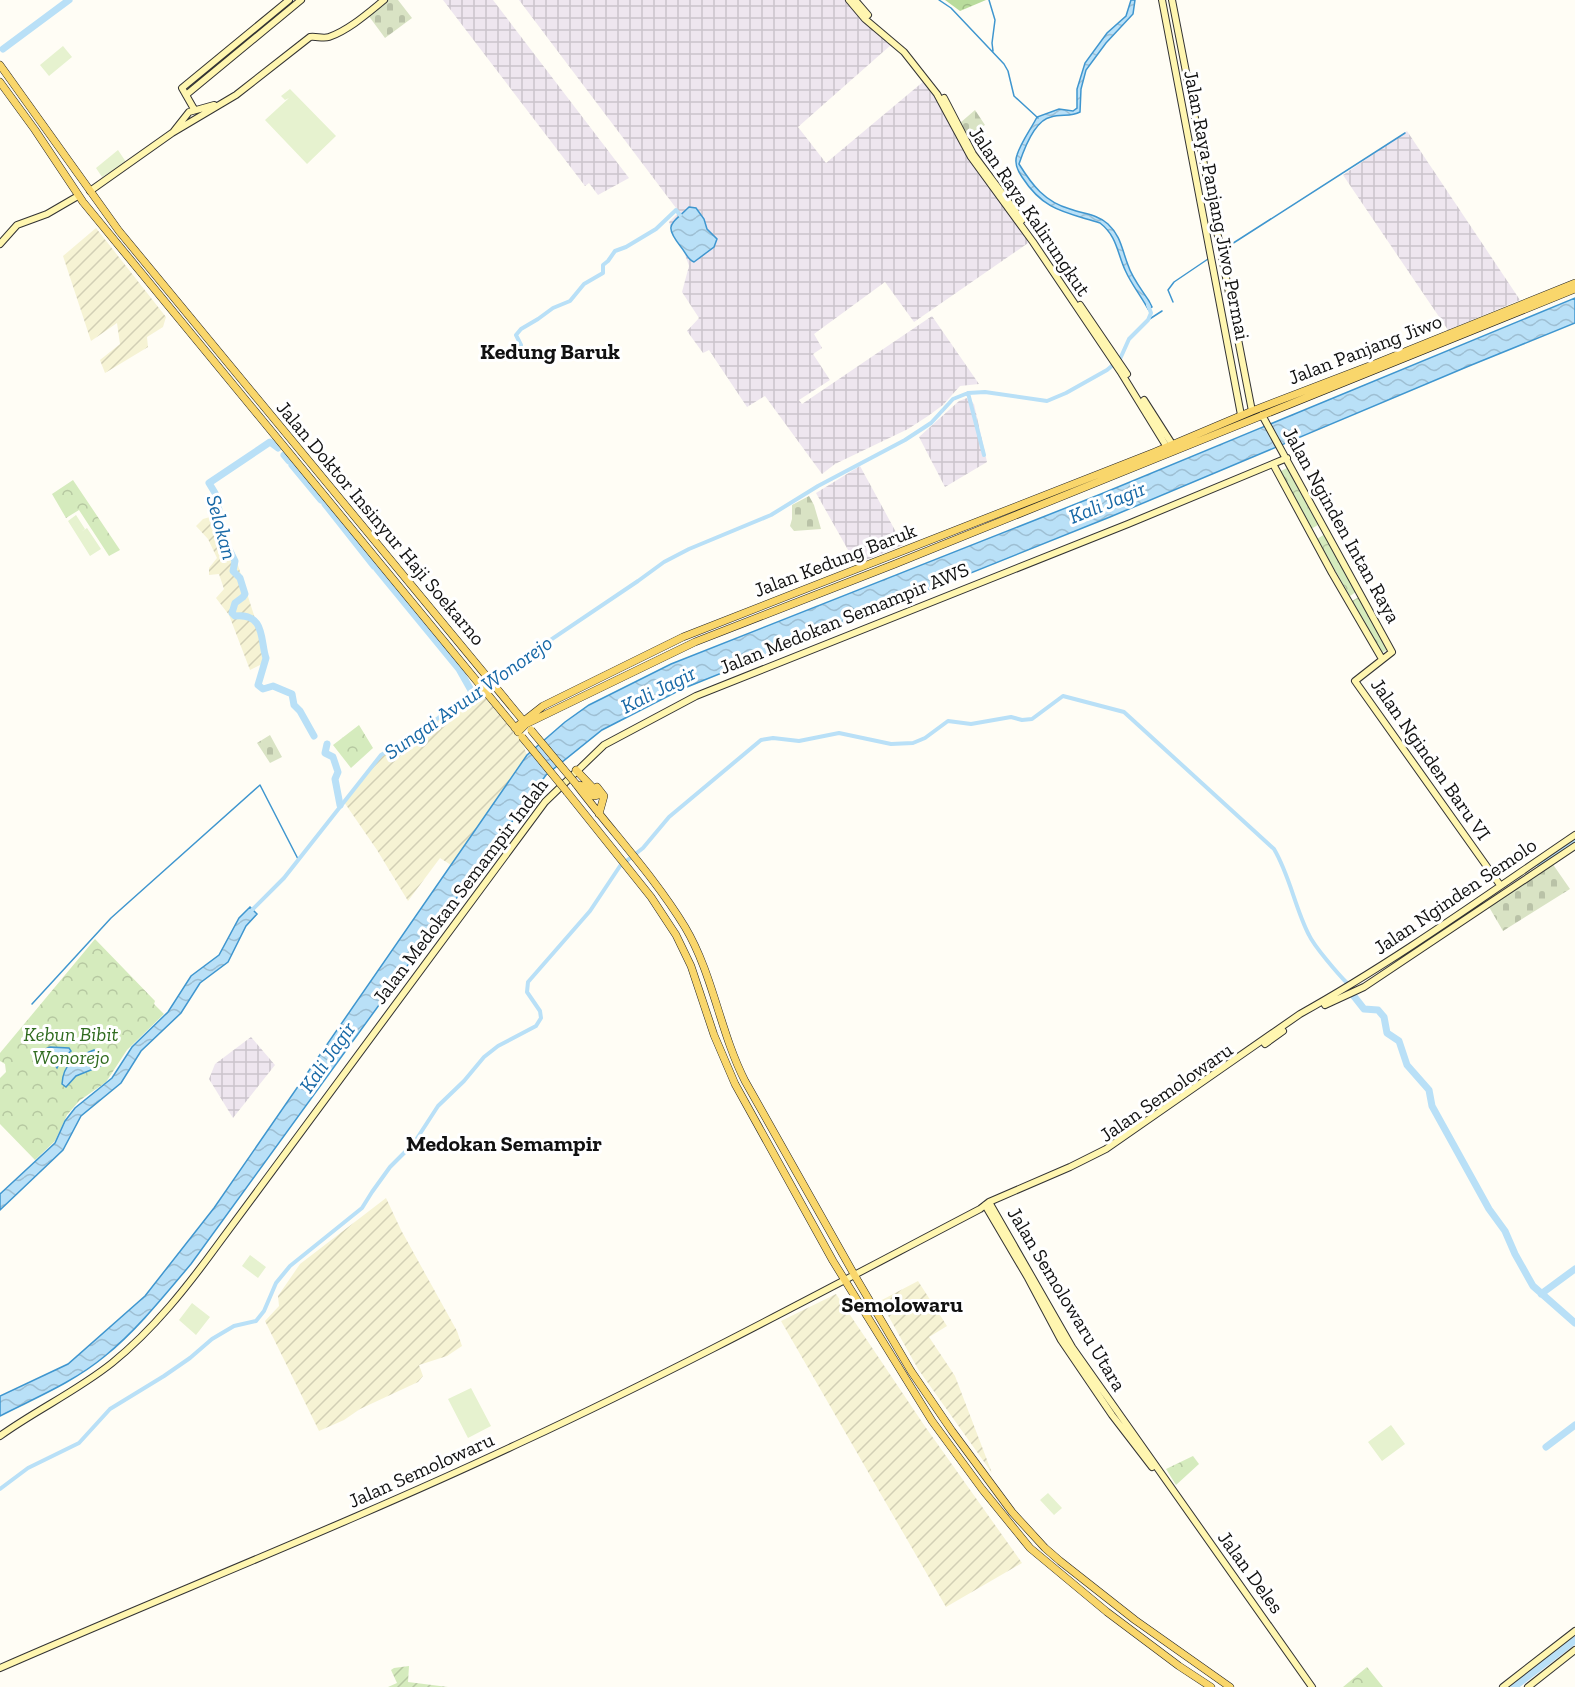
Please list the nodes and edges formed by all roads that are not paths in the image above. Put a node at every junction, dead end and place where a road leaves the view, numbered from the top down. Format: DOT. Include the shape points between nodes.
graph roads {
  1 [pos="289,0"];
  2 [pos="301,0"];
  3 [pos="384,0"];
  4 [pos="849,0"];
  5 [pos="855,0"];
  6 [pos="1162,2"];
  7 [pos="1172,2"];
  8 [pos="0,65"];
  9 [pos="0,82"];
  10 [pos="184,92"];
  11 [pos="21,94"];
  12 [pos="14,100"];
  13 [pos="1192,103"];
  14 [pos="217,105"];
  15 [pos="30,106"];
  16 [pos="1181,106"];
  17 [pos="194,110"];
  18 [pos="1193,111"];
  19 [pos="22,112"];
  20 [pos="1183,114"];
  21 [pos="172,133"];
  22 [pos="984,173"];
  23 [pos="90,191"];
  24 [pos="78,196"];
  25 [pos="1211,199"];
  26 [pos="1200,202"];
  27 [pos="1213,211"];
  28 [pos="1202,214"];
  29 [pos="0,244"];
  30 [pos="149,268"];
  31 [pos="142,273"];
  32 [pos="158,279"];
  33 [pos="1575,283"];
  34 [pos="151,285"];
  35 [pos="1575,290"];
  36 [pos="1233,314"];
  37 [pos="1222,316"];
  38 [pos="1435,342"];
  39 [pos="1426,345"];
  40 [pos="1252,411"];
  41 [pos="1262,415"];
  42 [pos="1241,416"];
  43 [pos="280,427"];
  44 [pos="274,433"];
  45 [pos="289,438"];
  46 [pos="282,443"];
  47 [pos="1171,448"];
  48 [pos="1286,455"];
  49 [pos="1273,464"];
  50 [pos="1047,497"];
  51 [pos="771,603"];
  52 [pos="774,610"];
  53 [pos="691,633"];
  54 [pos="695,642"];
  55 [pos="1382,659"];
  56 [pos="679,704"];
  57 [pos="527,725"];
  58 [pos="519,732"];
  59 [pos="578,769"];
  60 [pos="576,785"];
  61 [pos="599,814"];
  62 [pos="1575,835"];
  63 [pos="1575,846"];
  64 [pos="1500,885"];
  65 [pos="1352,988"];
  66 [pos="778,1143"];
  67 [pos="769,1148"];
  68 [pos="786,1156"];
  69 [pos="777,1162"];
  70 [pos="986,1206"];
  71 [pos="855,1276"];
  72 [pos="846,1281"];
  73 [pos="952,1431"];
  74 [pos="0,1436"];
  75 [pos="944,1438"];
  76 [pos="962,1444"];
  77 [pos="953,1450"];
  78 [pos="1163,1477"];
  79 [pos="1575,1631"];
  80 [pos="1559,1647"];
  81 [pos="1575,1650"];
  82 [pos="1566,1656"];
  83 [pos="1186,1657"];
  84 [pos="1179,1666"];
  85 [pos="1201,1667"];
  86 [pos="0,1668"];
  87 [pos="1195,1675"];
  88 [pos="1211,1687"];
  89 [pos="1230,1687"];
  90 [pos="1312,1687"];
  91 [pos="1503,1687"];
  92 [pos="1528,1687"];
  1 -- 10 [label="street"];
  2 -- 10 [label="street"];
  3 -- 14 [label="street" via="331,36 310,37"];
  4 -- 22 [label="street, Jalan Raya Kalirungkut" via="904,52 929,84"];
  5 -- 22 [label="street, Jalan Raya Kalirungkut" via="907,50 932,81"];
  6 -- 16 [label="street, Jalan Raya Panjang Jiwo Permai"];
  7 -- 13 [label="street, Jalan Raya Panjang Jiwo Permai"];
  8 -- 11 [label="main road, Jalan Doktor Insinyur Haji Soekarno"];
  9 -- 12 [label="main road, Jalan Doktor Insinyur Haji Soekarno"];
  10 -- 17 [label="street"];
  11 -- 12 [label="main road" via="20,99"];
  11 -- 15 [label="main road, Jalan Doktor Insinyur Haji Soekarno"];
  12 -- 19 [label="main road, Jalan Doktor Insinyur Haji Soekarno"];
  13 -- 16 [label="street"];
  13 -- 18 [label="street, Jalan Raya Panjang Jiwo Permai"];
  14 -- 17 [label="street"];
  14 -- 21 [label="street"];
  15 -- 19 [label="main road"];
  15 -- 23 [label="main road, Jalan Doktor Insinyur Haji Soekarno"];
  16 -- 20 [label="street, Jalan Raya Panjang Jiwo Permai"];
  17 -- 21 [label="street" via="185,115"];
  18 -- 20 [label="street"];
  18 -- 25 [label="street, Jalan Raya Panjang Jiwo Permai"];
  19 -- 24 [label="main road, Jalan Doktor Insinyur Haji Soekarno"];
  20 -- 26 [label="street, Jalan Raya Panjang Jiwo Permai"];
  21 -- 23 [label="street"];
  22 -- 47 [label="street, Jalan Raya Kalirungkut" via="1121,368"];
  23 -- 30 [label="main road, Jalan Doktor Insinyur Haji Soekarno"];
  24 -- 29 [label="street" via="17,225"];
  24 -- 31 [label="main road, Jalan Doktor Insinyur Haji Soekarno"];
  25 -- 26 [label="street" via="1205,204"];
  25 -- 27 [label="street, Jalan Raya Panjang Jiwo Permai"];
  26 -- 28 [label="street, Jalan Raya Panjang Jiwo Permai"];
  27 -- 28 [label="street"];
  27 -- 36 [label="street, Jalan Raya Panjang Jiwo Permai"];
  28 -- 37 [label="street, Jalan Raya Panjang Jiwo Permai"];
  30 -- 31 [label="main road" via="147,274"];
  30 -- 32 [label="main road, Jalan Doktor Insinyur Haji Soekarno"];
  31 -- 34 [label="main road, Jalan Doktor Insinyur Haji Soekarno"];
  32 -- 34 [label="main road"];
  32 -- 43 [label="main road, Jalan Doktor Insinyur Haji Soekarno"];
  33 -- 38 [label="main road, Jalan Panjang Jiwo"];
  34 -- 44 [label="main road, Jalan Doktor Insinyur Haji Soekarno"];
  35 -- 38 [label="main road, Jalan Panjang Jiwo"];
  36 -- 37 [label="street"];
  36 -- 40 [label="street, Jalan Raya Panjang Jiwo Permai"];
  37 -- 42 [label="street, Jalan Raya Panjang Jiwo Permai"];
  38 -- 39 [label="main road, Jalan Panjang Jiwo"];
  39 -- 40 [label="main road, Jalan Panjang Jiwo"];
  39 -- 41 [label="main road, Jalan Panjang Jiwo"];
  40 -- 42 [label="main road, Jalan Panjang Jiwo"];
  41 -- 47 [label="main road, Jalan Panjang Jiwo"];
  41 -- 48 [label="street, Jalan Nginden Intan Raya"];
  42 -- 47 [label="main road, Jalan Panjang Jiwo"];
  43 -- 44 [label="main road"];
  43 -- 45 [label="main road, Jalan Doktor Insinyur Haji Soekarno"];
  44 -- 46 [label="main road, Jalan Doktor Insinyur Haji Soekarno"];
  45 -- 46 [label="main road"];
  45 -- 57 [label="main road, Jalan Doktor Insinyur Haji Soekarno"];
  46 -- 58 [label="main road, Jalan Doktor Insinyur Haji Soekarno"];
  47 -- 50 [label="main road, Jalan Kedung Baruk"];
  48 -- 49 [label="street, Jalan Medokan Semampir AWS"];
  48 -- 55 [label="street, Jalan Nginden Intan Raya" via="1392,652"];
  49 -- 55 [label="street, Jalan Nginden Intan Raya"];
  49 -- 56 [label="street, Jalan Medokan Semampir AWS"];
  50 -- 51 [label="main road, Jalan Kedung Baruk"];
  50 -- 52 [label="main road, Jalan Kedung Baruk" via="895,564"];
  51 -- 52 [label="main road"];
  51 -- 53 [label="main road, Jalan Kedung Baruk"];
  52 -- 54 [label="main road, Jalan Kedung Baruk"];
  53 -- 54 [label="main road"];
  53 -- 57 [label="main road, Jalan Kedung Baruk" via="543,706"];
  54 -- 57 [label="main road, Jalan Kedung Baruk"];
  55 -- 64 [label="street, Jalan Nginden Baru VI" via="1356,681"];
  56 -- 59 [label="street, Jalan Medokan Semampir Indah" via="604,745"];
  57 -- 58 [label="main road"];
  57 -- 60 [label="main road, Jalan Doktor Insinyur Haji Soekarno, bridge"];
  58 -- 67 [label="main road, Jalan Doktor Insinyur Haji Soekarno, bridge" via="651,897 680,941 726,1066"];
  59 -- 60 [label="main road" via="598,795"];
  59 -- 61 [label="main road" via="602,793"];
  59 -- 74 [label="street, Jalan Medokan Semampir Indah" via="545,802 509,849 164,1314 112,1363"];
  60 -- 61 [label="main road, Jalan Doktor Insinyur Haji Soekarno"];
  61 -- 66 [label="main road, Jalan Doktor Insinyur Haji Soekarno" via="685,928 735,1059"];
  62 -- 64 [label="street, Jalan Nginden Semolo"];
  63 -- 65 [label="street, Jalan Nginden Semolo" via="1364,987"];
  64 -- 65 [label="street, Jalan Nginden Semolo"];
  65 -- 70 [label="street, Jalan Semolowaru" via="1300,1014 1099,1156"];
  66 -- 67 [label="main road"];
  66 -- 68 [label="main road, Jalan Doktor Insinyur Haji Soekarno"];
  67 -- 69 [label="main road, Jalan Doktor Insinyur Haji Soekarno"];
  68 -- 69 [label="main road"];
  68 -- 71 [label="main road, Jalan Doktor Insinyur Haji Soekarno"];
  69 -- 72 [label="main road, Jalan Doktor Insinyur Haji Soekarno"];
  70 -- 71 [label="street, Jalan Semolowaru"];
  70 -- 78 [label="street, Jalan Semolowaru Utara" via="1072,1347"];
  71 -- 72 [label="street, Jalan Semolowaru"];
  71 -- 73 [label="main road, Jalan Doktor Insinyur Haji Soekarno"];
  72 -- 75 [label="main road, Jalan Doktor Insinyur Haji Soekarno"];
  72 -- 86 [label="street, Jalan Semolowaru" via="521,1443 339,1525"];
  73 -- 75 [label="main road" via="950,1437"];
  73 -- 76 [label="main road, Jalan Doktor Insinyur Haji Soekarno"];
  75 -- 77 [label="main road, Jalan Doktor Insinyur Haji Soekarno"];
  76 -- 77 [label="main road"];
  76 -- 83 [label="main road, Jalan Doktor Insinyur Haji Soekarno" via="1012,1512 1051,1554"];
  77 -- 84 [label="main road, Jalan Doktor Insinyur Haji Soekarno" via="1030,1548"];
  78 -- 90 [label="street, Jalan Deles"];
  79 -- 80 [label="street"];
  80 -- 82 [label="street"];
  80 -- 91 [label="street"];
  81 -- 82 [label="street"];
  82 -- 92 [label="street"];
  83 -- 84 [label="main road"];
  83 -- 85 [label="main road, Jalan Doktor Insinyur Haji Soekarno"];
  84 -- 87 [label="main road, Jalan Doktor Insinyur Haji Soekarno"];
  85 -- 87 [label="main road" via="1195,1669"];
  85 -- 89 [label="main road, Jalan Doktor Insinyur Haji Soekarno"];
  87 -- 88 [label="main road, Jalan Doktor Insinyur Haji Soekarno"];
}
